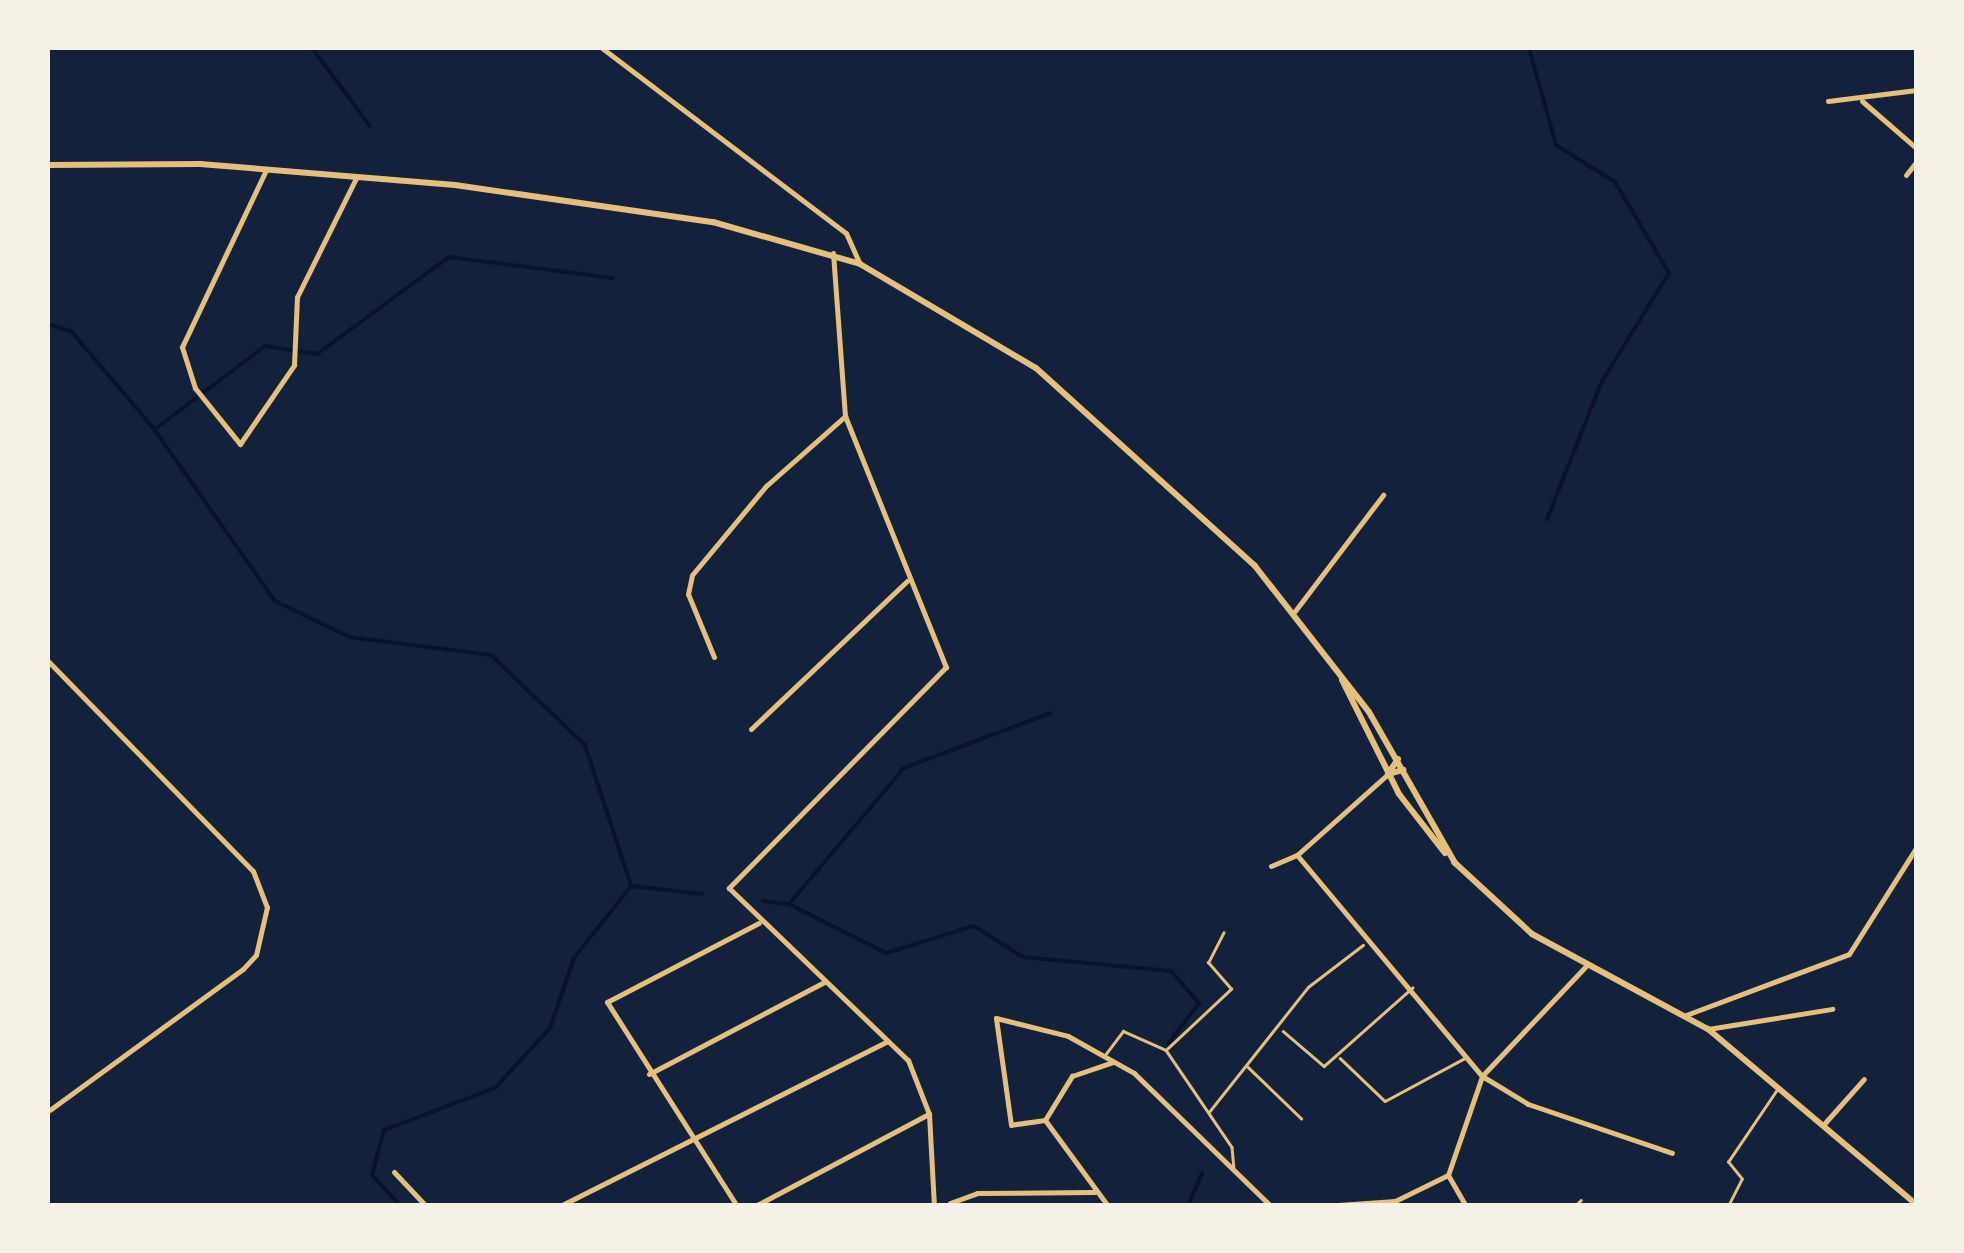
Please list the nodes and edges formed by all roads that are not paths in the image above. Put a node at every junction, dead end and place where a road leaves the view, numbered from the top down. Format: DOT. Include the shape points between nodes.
graph roads {
  1 [pos="602,48"];
  2 [pos="1916,90"];
  3 [pos="1828,100"];
  4 [pos="1861,100"];
  5 [pos="1916,148"];
  6 [pos="1916,162"];
  7 [pos="48,165"];
  8 [pos="266,170"];
  9 [pos="1906,175"];
  10 [pos="356,178"];
  11 [pos="834,252"];
  12 [pos="860,264"];
  13 [pos="846,416"];
  14 [pos="1382,495"];
  15 [pos="908,581"];
  16 [pos="1295,611"];
  17 [pos="714,657"];
  18 [pos="48,661"];
  19 [pos="1340,675"];
  20 [pos="752,729"];
  21 [pos="1398,758"];
  22 [pos="1404,770"];
  23 [pos="1388,774"];
  24 [pos="1916,848"];
  25 [pos="1297,855"];
  26 [pos="1455,863"];
  27 [pos="1271,866"];
  28 [pos="759,923"];
  29 [pos="1224,933"];
  30 [pos="1364,945"];
  31 [pos="1586,966"];
  32 [pos="824,982"];
  33 [pos="1412,988"];
  34 [pos="1832,1009"];
  35 [pos="1686,1016"];
  36 [pos="1708,1029"];
  37 [pos="1282,1030"];
  38 [pos="889,1040"];
  39 [pos="1166,1050"];
  40 [pos="1105,1056"];
  41 [pos="1340,1057"];
  42 [pos="1465,1058"];
  43 [pos="1115,1062"];
  44 [pos="1248,1066"];
  45 [pos="648,1075"];
  46 [pos="1482,1076"];
  47 [pos="1864,1078"];
  48 [pos="1779,1087"];
  49 [pos="48,1111"];
  50 [pos="1209,1112"];
  51 [pos="929,1114"];
  52 [pos="1300,1118"];
  53 [pos="1044,1120"];
  54 [pos="1824,1124"];
  55 [pos="695,1140"];
  56 [pos="1672,1153"];
  57 [pos="1234,1170"];
  58 [pos="394,1172"];
  59 [pos="1448,1176"];
  60 [pos="1095,1192"];
  61 [pos="1582,1200"];
  62 [pos="1916,1204"];
  63 [pos="949,1205"];
  64 [pos="426,1206"];
  65 [pos="560,1206"];
  66 [pos="738,1206"];
  67 [pos="755,1206"];
  68 [pos="934,1206"];
  69 [pos="1108,1206"];
  70 [pos="1271,1206"];
  71 [pos="1324,1206"];
  72 [pos="1466,1206"];
  73 [pos="1575,1206"];
  74 [pos="1728,1206"];
  1 -- 12 [label="street" via="846,233"];
  2 -- 4 [label="street"];
  3 -- 4 [label="street"];
  4 -- 5 [label="street"];
  6 -- 9 [label="street"];
  7 -- 8 [label="street"];
  8 -- 10 [label="street"];
  8 -- 10 [label="street" via="182,348 194,388 240,444 294,366 296,297"];
  10 -- 11 [label="street" via="705,221"];
  11 -- 12 [label="street"];
  11 -- 13 [label="street"];
  12 -- 16 [label="street" via="1036,368"];
  13 -- 15 [label="street"];
  13 -- 17 [label="street" via="766,486 692,575 688,594"];
  14 -- 16 [label="street"];
  15 -- 20 [label="street"];
  15 -- 28 [label="street" via="946,667 730,881"];
  16 -- 19 [label="street"];
  18 -- 49 [label="street" via="253,871 267,907 256,955"];
  19 -- 21 [label="street"];
  19 -- 23 [label="street"];
  21 -- 22 [label="street"];
  21 -- 23 [label="street"];
  22 -- 23 [label="street"];
  22 -- 26 [label="street"];
  23 -- 25 [label="street"];
  23 -- 26 [label="street"];
  24 -- 35 [label="street" via="1849,954"];
  25 -- 27 [label="street"];
  25 -- 30 [label="street"];
  26 -- 31 [label="street" via="1510,918"];
  28 -- 32 [label="street"];
  28 -- 45 [label="street" via="608,998"];
  29 -- 39 [label="lane" via="1208,963 1231,990"];
  30 -- 33 [label="street"];
  30 -- 37 [label="lane" via="1308,987"];
  31 -- 35 [label="street"];
  31 -- 46 [label="street"];
  32 -- 38 [label="street"];
  32 -- 45 [label="street"];
  33 -- 41 [label="lane"];
  33 -- 42 [label="street"];
  34 -- 36 [label="street"];
  35 -- 36 [label="street"];
  36 -- 48 [label="street"];
  37 -- 41 [label="lane" via="1319,1064"];
  37 -- 44 [label="lane"];
  38 -- 51 [label="street" via="923,1085"];
  38 -- 55 [label="street"];
  39 -- 40 [label="lane" via="1123,1031"];
  39 -- 50 [label="lane"];
  40 -- 43 [label="street"];
  40 -- 53 [label="street" via="1052,1030 993,1021 1010,1126"];
  41 -- 42 [label="lane" via="1386,1101"];
  42 -- 46 [label="street"];
  43 -- 53 [label="street" via="1072,1076"];
  43 -- 57 [label="street"];
  44 -- 50 [label="lane"];
  44 -- 52 [label="lane"];
  45 -- 55 [label="street"];
  46 -- 56 [label="street" via="1528,1104"];
  46 -- 59 [label="street"];
  47 -- 54 [label="street"];
  48 -- 54 [label="street"];
  48 -- 74 [label="lane" via="1728,1162 1742,1179"];
  50 -- 57 [label="lane" via="1232,1147"];
  51 -- 67 [label="street"];
  51 -- 68 [label="street"];
  53 -- 60 [label="street"];
  54 -- 62 [label="street"];
  55 -- 65 [label="street"];
  55 -- 66 [label="street"];
  57 -- 70 [label="street"];
  58 -- 64 [label="street"];
  59 -- 71 [label="street" via="1395,1201"];
  59 -- 72 [label="street"];
  60 -- 63 [label="street" via="977,1192"];
  60 -- 69 [label="street"];
  61 -- 73 [label="lane"];
}
